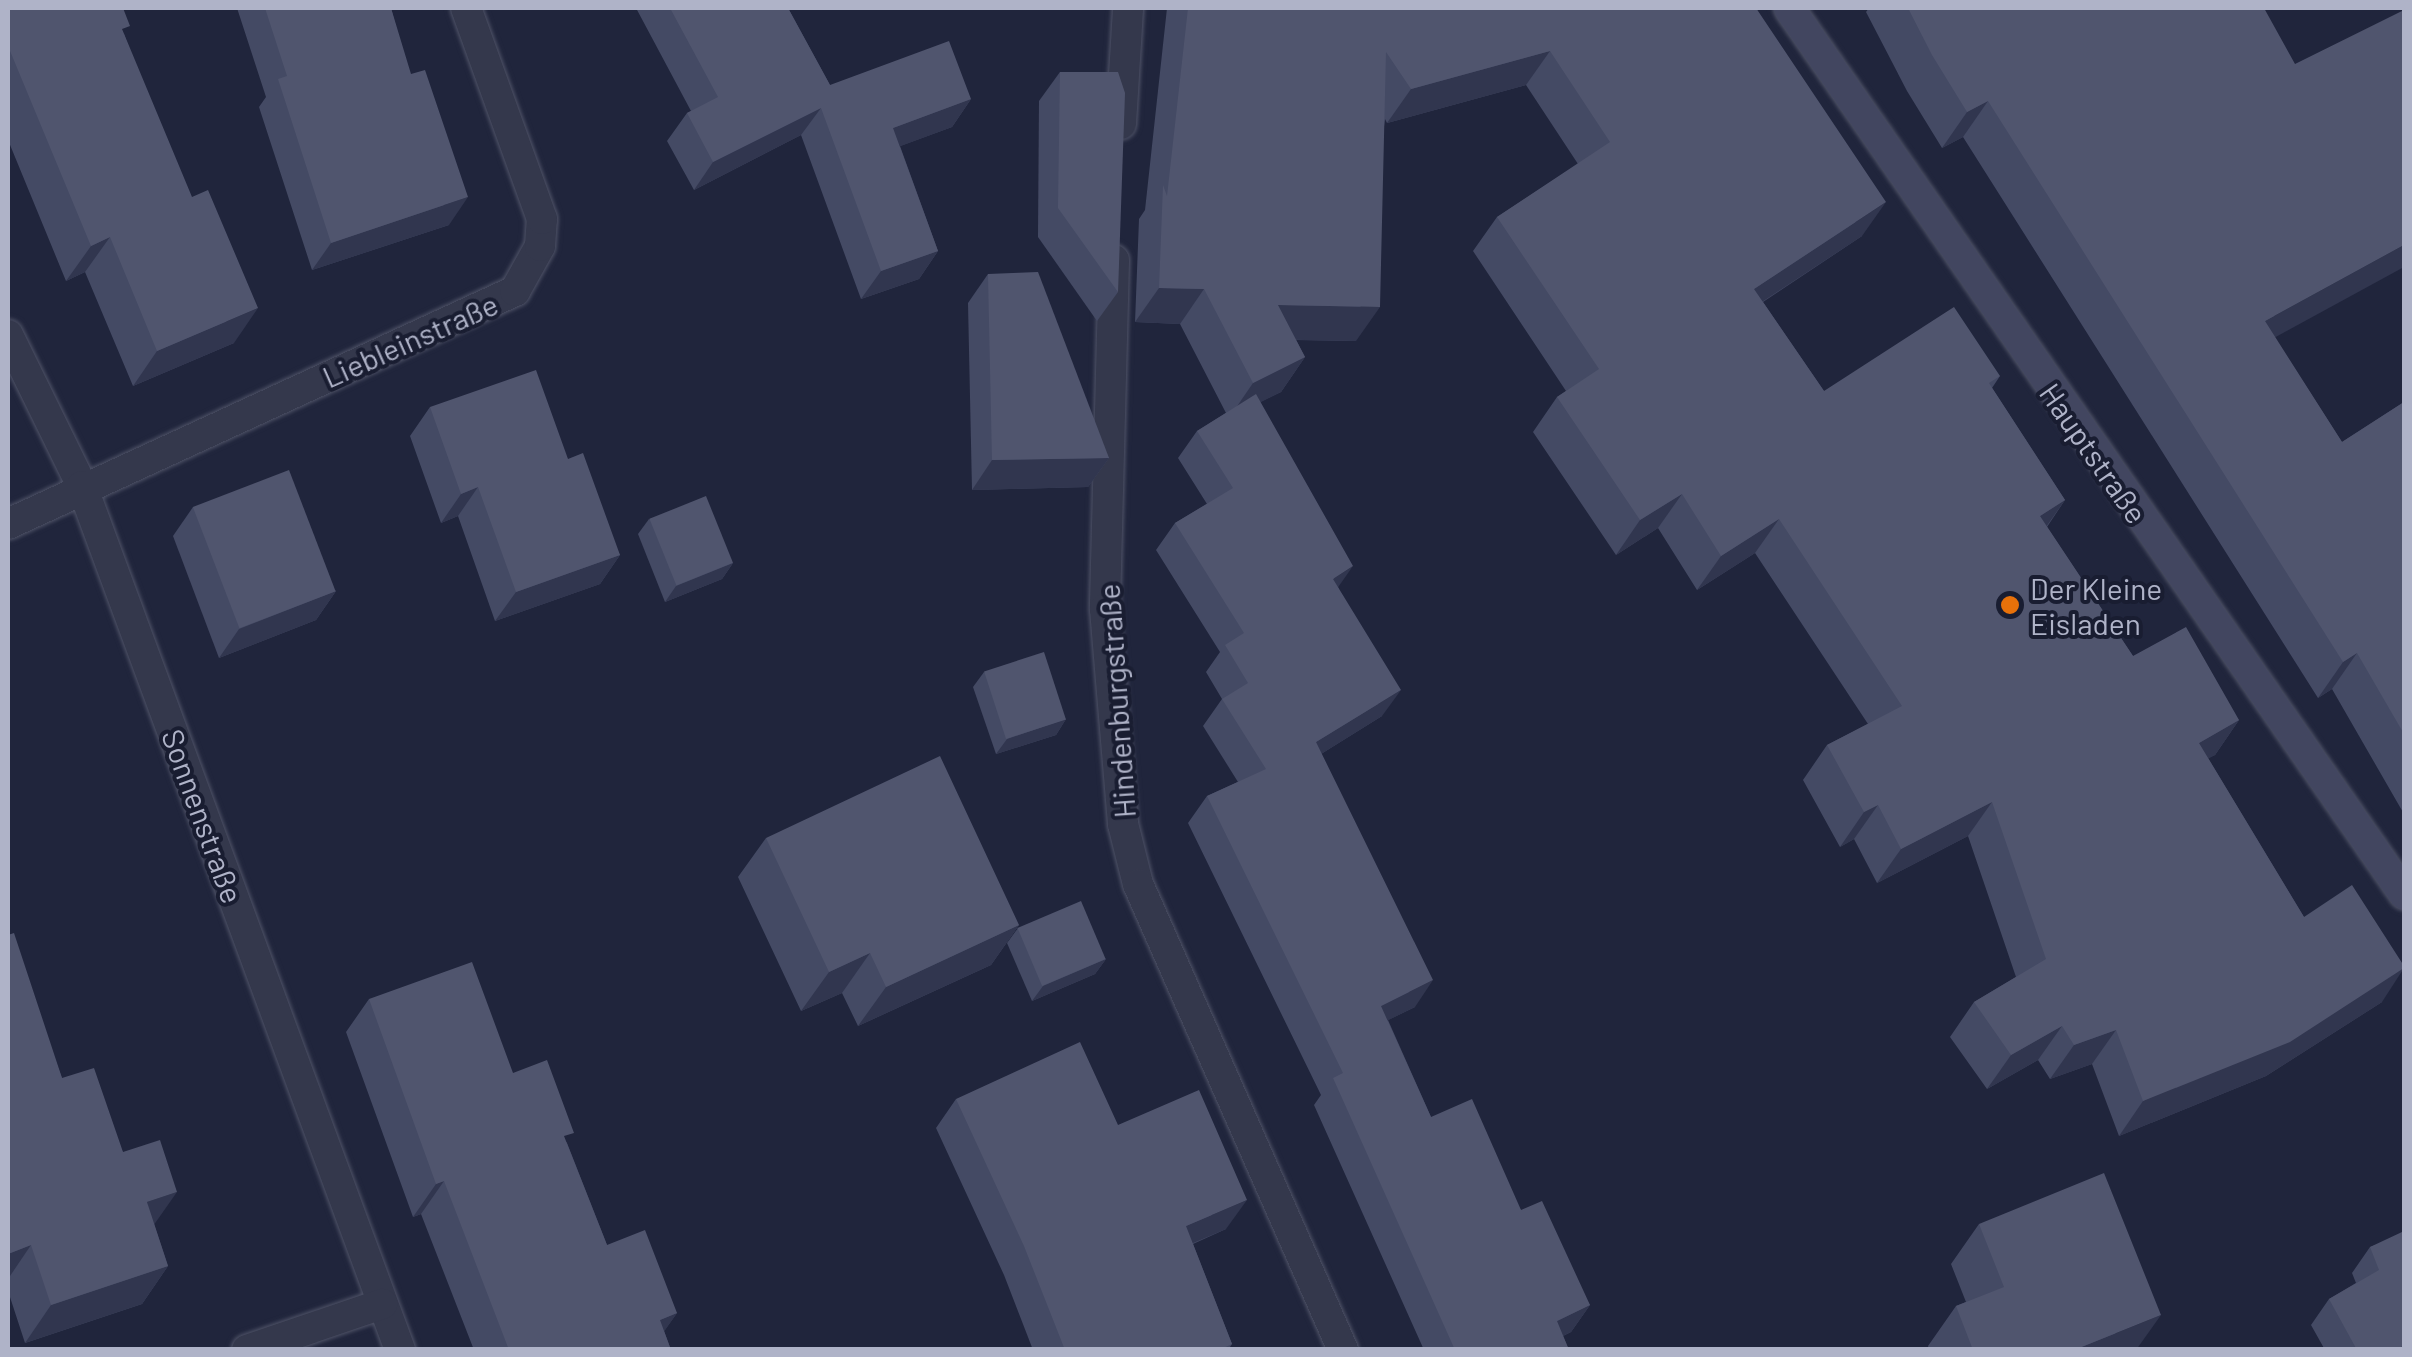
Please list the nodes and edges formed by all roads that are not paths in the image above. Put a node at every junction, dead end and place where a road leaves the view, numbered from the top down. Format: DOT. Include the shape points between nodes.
graph roads {
  1 [pos="466,8"];
  2 [pos="1128,8"];
  3 [pos="1789,8"];
  4 [pos="1119,156"];
  5 [pos="1115,232"];
  6 [pos="8,335"];
  7 [pos="82,486"];
  8 [pos="8,524"];
  9 [pos="2404,894"];
  10 [pos="382,1304"];
  11 [pos="248,1350"];
  12 [pos="400,1350"];
  13 [pos="1343,1350"];
  1 -- 7 [label="street, Liebleinstraße" via="542,218 540,246 515,292"];
  2 -- 4 [label="street"];
  3 -- 9 [label="street, Hauptstraße"];
  5 -- 13 [label="street, Hindenburgstraße" via="1105,609 1123,824 1138,884"];
  6 -- 7 [label="street, Sonnenstraße"];
  7 -- 8 [label="street, Liebleinstraße"];
  7 -- 10 [label="street, Sonnenstraße"];
  10 -- 11 [label="street"];
  10 -- 12 [label="street, Sonnenstraße"];
}
